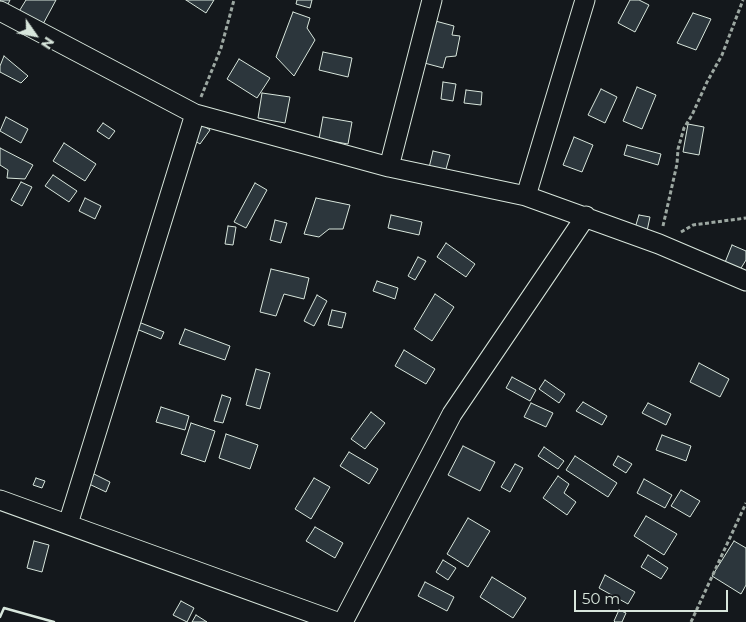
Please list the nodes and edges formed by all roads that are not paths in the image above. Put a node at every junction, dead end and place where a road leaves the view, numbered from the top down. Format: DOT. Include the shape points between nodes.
graph roads {
  1 [pos="432,0"];
  2 [pos="585,0"];
  3 [pos="0,11"];
  4 [pos="195,114"];
  5 [pos="389,166"];
  6 [pos="526,196"];
  7 [pos="586,216"];
  8 [pos="746,281"];
  9 [pos="0,500"];
  10 [pos="68,524"];
  11 [pos="337,622"];
  12 [pos="343,622"];
  1 -- 5 [label="street"];
  2 -- 6 [label="street"];
  3 -- 4 [label="street"];
  4 -- 5 [label="street"];
  4 -- 10 [label="street"];
  5 -- 6 [label="street"];
  6 -- 7 [label="street"];
  7 -- 8 [label="street"];
  7 -- 12 [label="street" via="452,414"];
  9 -- 10 [label="street"];
  10 -- 11 [label="street"];
}
